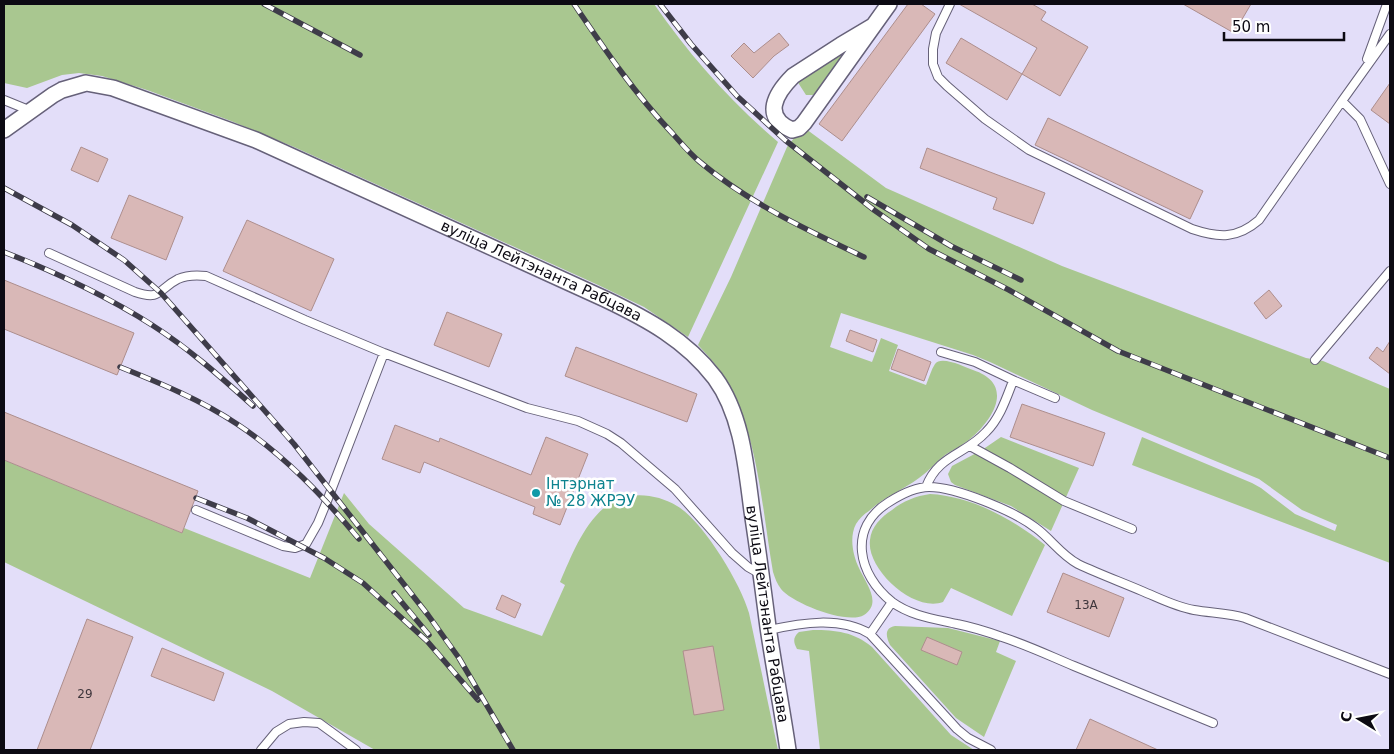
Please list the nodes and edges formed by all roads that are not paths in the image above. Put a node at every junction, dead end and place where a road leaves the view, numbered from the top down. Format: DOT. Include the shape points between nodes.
graph roads {
  1 [pos="889,4"];
  2 [pos="950,4"];
  3 [pos="1387,4"];
  4 [pos="873,26"];
  5 [pos="1390,34"];
  6 [pos="1362,73"];
  7 [pos="4,100"];
  8 [pos="1342,101"];
  9 [pos="31,111"];
  10 [pos="4,130"];
  11 [pos="1390,184"];
  12 [pos="49,253"];
  13 [pos="1390,271"];
  14 [pos="942,352"];
  15 [pos="384,353"];
  16 [pos="1315,360"];
  17 [pos="1013,380"];
  18 [pos="1055,398"];
  19 [pos="970,446"];
  20 [pos="926,487"];
  21 [pos="196,510"];
  22 [pos="1132,529"];
  23 [pos="762,575"];
  24 [pos="892,602"];
  25 [pos="769,630"];
  26 [pos="870,634"];
  27 [pos="1390,674"];
  28 [pos="1213,723"];
  29 [pos="261,750"];
  30 [pos="356,750"];
  31 [pos="788,750"];
  32 [pos="991,750"];
  1 -- 4 [label="street"];
  2 -- 8 [label="lane" via="936,33 933,49 933,64 938,77 947,86 985,119 1029,150 1204,233 1233,235 1248,230 1259,220"];
  3 -- 6 [label="lane"];
  4 -- 4 [label="street" via="793,76 774,102 778,120 792,130 799,128"];
  5 -- 6 [label="lane"];
  6 -- 8 [label="lane"];
  7 -- 9 [label="lane"];
  8 -- 11 [label="lane" via="1360,120"];
  9 -- 10 [label="street, вуліца Лейтэнанта Рабцава"];
  9 -- 23 [label="street, вуліца Лейтэнанта Рабцава" via="53,95 86,83 113,88 256,140 596,295 671,334 709,371 733,412 745,460"];
  12 -- 15 [label="lane" via="144,295 161,293 180,278 206,276"];
  13 -- 16 [label="lane"];
  14 -- 17 [label="lane" via="975,362"];
  15 -- 21 [label="lane" via="327,501 306,544 295,548 283,546"];
  15 -- 23 [label="lane" via="527,408 578,421 607,434 676,489 732,553 748,568"];
  17 -- 18 [label="lane"];
  17 -- 19 [label="lane" via="993,424"];
  19 -- 20 [label="lane" via="941,464"];
  19 -- 22 [label="lane" via="1064,501"];
  20 -- 24 [label="lane" via="910,491 883,506 864,529 861,551 864,564 877,586"];
  20 -- 27 [label="lane" via="964,493 1008,513 1037,528 1072,560 1174,604 1245,618"];
  23 -- 25 [label="street, вуліца Лейтэнанта Рабцава"];
  24 -- 26 [label="lane"];
  24 -- 28 [label="lane" via="914,614 1009,639"];
  25 -- 26 [label="lane" via="804,623 827,623 855,627"];
  25 -- 31 [label="street, вуліца Лейтэнанта Рабцава"];
  26 -- 32 [label="lane" via="946,719 968,738"];
  29 -- 30 [label="lane" via="276,732 289,724 304,722 319,722"];
}
